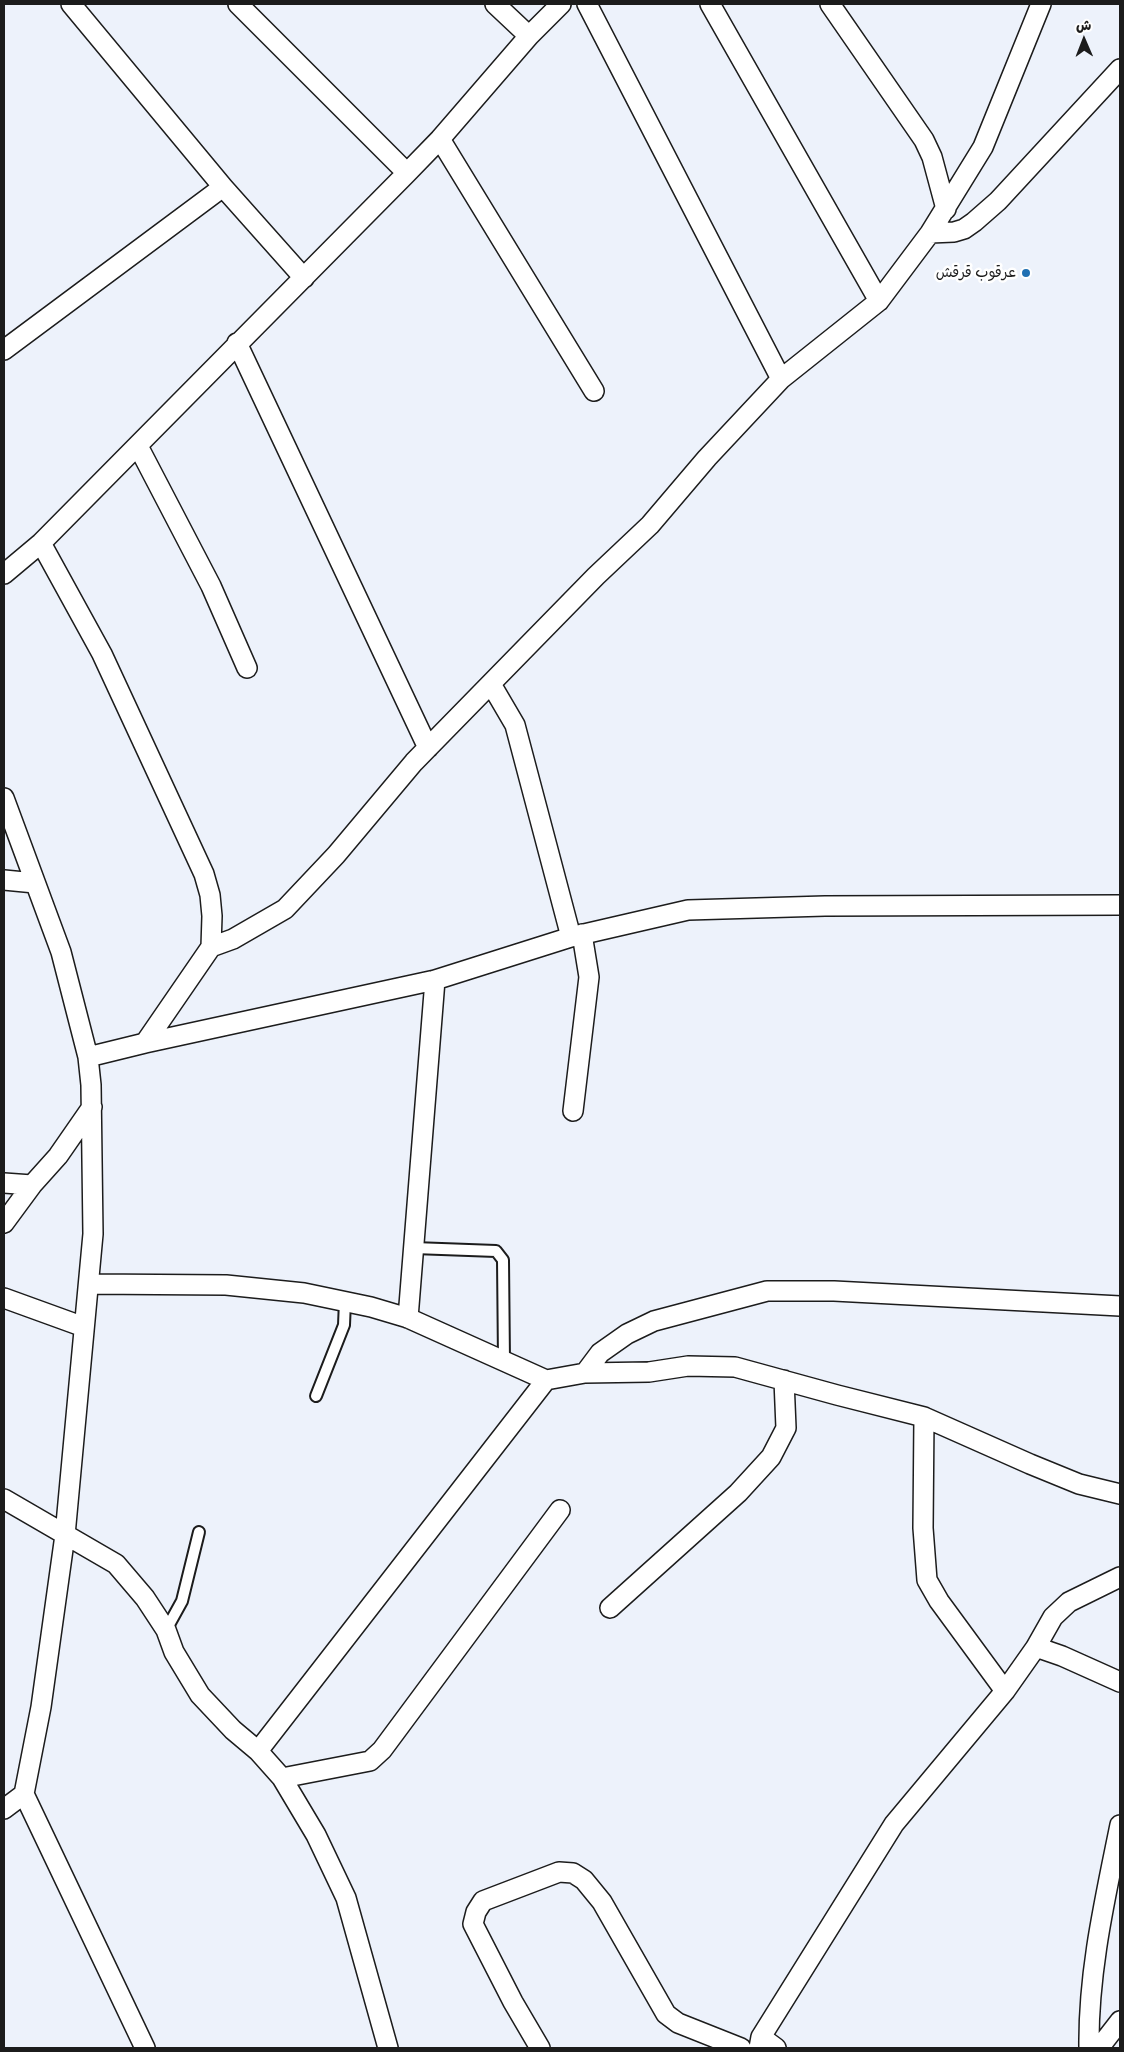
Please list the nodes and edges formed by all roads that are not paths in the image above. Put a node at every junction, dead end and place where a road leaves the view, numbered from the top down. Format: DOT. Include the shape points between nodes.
graph roads {
  1 [pos="71,4"];
  2 [pos="238,4"];
  3 [pos="495,4"];
  4 [pos="561,4"];
  5 [pos="587,4"];
  6 [pos="710,4"];
  7 [pos="830,4"];
  8 [pos="1041,4"];
  9 [pos="529,36"];
  10 [pos="1120,69"];
  11 [pos="440,139"];
  12 [pos="407,173"];
  13 [pos="223,187"];
  14 [pos="946,209"];
  15 [pos="930,233"];
  16 [pos="304,278"];
  17 [pos="879,301"];
  18 [pos="237,343"];
  19 [pos="4,350"];
  20 [pos="781,379"];
  21 [pos="594,391"];
  22 [pos="138,446"];
  23 [pos="41,543"];
  24 [pos="4,574"];
  25 [pos="247,668"];
  26 [pos="492,684"];
  27 [pos="428,748"];
  28 [pos="4,798"];
  29 [pos="4,880"];
  30 [pos="35,883"];
  31 [pos="1120,905"];
  32 [pos="577,936"];
  33 [pos="211,947"];
  34 [pos="435,980"];
  35 [pos="145,1042"];
  36 [pos="88,1057"];
  37 [pos="92,1107"];
  38 [pos="573,1111"];
  39 [pos="4,1183"];
  40 [pos="32,1185"];
  41 [pos="4,1224"];
  42 [pos="414,1248"];
  43 [pos="89,1284"];
  44 [pos="4,1298"];
  45 [pos="344,1301"];
  46 [pos="1120,1306"];
  47 [pos="408,1318"];
  48 [pos="84,1327"];
  49 [pos="504,1361"];
  50 [pos="585,1374"];
  51 [pos="546,1380"];
  52 [pos="784,1380"];
  53 [pos="316,1396"];
  54 [pos="924,1417"];
  55 [pos="1120,1494"];
  56 [pos="4,1499"];
  57 [pos="560,1510"];
  58 [pos="199,1532"];
  59 [pos="65,1535"];
  60 [pos="1120,1577"];
  61 [pos="610,1608"];
  62 [pos="166,1630"];
  63 [pos="1036,1647"];
  64 [pos="1120,1682"];
  65 [pos="1005,1691"];
  66 [pos="258,1751"];
  67 [pos="282,1778"];
  68 [pos="24,1794"];
  69 [pos="4,1809"];
  70 [pos="1120,1825"];
  71 [pos="1120,2021"];
  72 [pos="765,2045"];
  73 [pos="145,2048"];
  74 [pos="388,2048"];
  75 [pos="540,2048"];
  76 [pos="741,2048"];
  77 [pos="1088,2048"];
  78 [pos="1099,2048"];
  1 -- 13 [label="street"];
  2 -- 12 [label="street"];
  3 -- 9 [label="street"];
  4 -- 9 [label="street"];
  5 -- 20 [label="street"];
  6 -- 17 [label="street"];
  7 -- 14 [label="street" via="924,140"];
  8 -- 14 [label="street" via="983,147"];
  9 -- 11 [label="street"];
  10 -- 15 [label="street" via="998,201 974,222 954,232"];
  11 -- 12 [label="street"];
  11 -- 21 [label="street"];
  12 -- 16 [label="street"];
  13 -- 16 [label="street"];
  13 -- 19 [label="street"];
  14 -- 15 [label="street"];
  15 -- 17 [label="street"];
  16 -- 18 [label="street"];
  17 -- 20 [label="street"];
  18 -- 22 [label="street"];
  18 -- 27 [label="street"];
  20 -- 26 [label="street" via="650,525"];
  22 -- 23 [label="street"];
  22 -- 25 [label="street" via="211,586"];
  23 -- 24 [label="street"];
  23 -- 33 [label="street" via="102,654 204,874 210,895"];
  26 -- 27 [label="street"];
  26 -- 32 [label="street" via="515,725"];
  27 -- 33 [label="street" via="285,909 233,939"];
  28 -- 30 [label="street"];
  29 -- 30 [label="street"];
  30 -- 36 [label="street" via="60,952"];
  31 -- 32 [label="street" via="688,910"];
  32 -- 34 [label="street"];
  32 -- 38 [label="street" via="589,977"];
  33 -- 35 [label="street"];
  34 -- 35 [label="street"];
  34 -- 42 [label="street"];
  35 -- 36 [label="street"];
  36 -- 37 [label="street"];
  37 -- 40 [label="street" via="58,1156"];
  37 -- 43 [label="street" via="93,1234"];
  39 -- 40 [label="street"];
  40 -- 41 [label="street"];
  42 -- 47 [label="street"];
  42 -- 49 [label="lane" via="496,1251 503,1260"];
  43 -- 45 [label="street" via="226,1285"];
  43 -- 48 [label="street"];
  44 -- 48 [label="street"];
  45 -- 47 [label="street"];
  45 -- 53 [label="lane" via="344,1325"];
  46 -- 50 [label="street" via="834,1291 767,1291 654,1321 627,1334 600,1353"];
  47 -- 49 [label="street"];
  48 -- 59 [label="street"];
  49 -- 51 [label="street"];
  50 -- 51 [label="street"];
  50 -- 52 [label="street" via="649,1372 688,1366 735,1366"];
  51 -- 66 [label="street"];
  52 -- 54 [label="street"];
  52 -- 61 [label="street" via="786,1428 771,1457 738,1493"];
  54 -- 55 [label="street" via="1079,1484"];
  54 -- 65 [label="street" via="923,1528 927,1580"];
  56 -- 59 [label="street"];
  57 -- 67 [label="street" via="375,1758"];
  58 -- 62 [label="lane" via="182,1601"];
  59 -- 62 [label="street" via="116,1564 145,1598"];
  59 -- 68 [label="street" via="41,1707"];
  60 -- 63 [label="street" via="1069,1602 1060,1610"];
  62 -- 66 [label="street" via="174,1652 200,1695"];
  63 -- 64 [label="street"];
  63 -- 65 [label="street"];
  65 -- 72 [label="street" via="894,1824"];
  66 -- 67 [label="street"];
  67 -- 74 [label="street" via="316,1834 346,1898"];
  68 -- 69 [label="street"];
  68 -- 73 [label="street"];
  70 -- 77 [label="street" via="1093,1963"];
  71 -- 78 [label="street"];
  75 -- 76 [label="street" via="473,1924 483,1901 559,1872 573,1873 584,1880 602,1902 666,2014 678,2023"];
}
